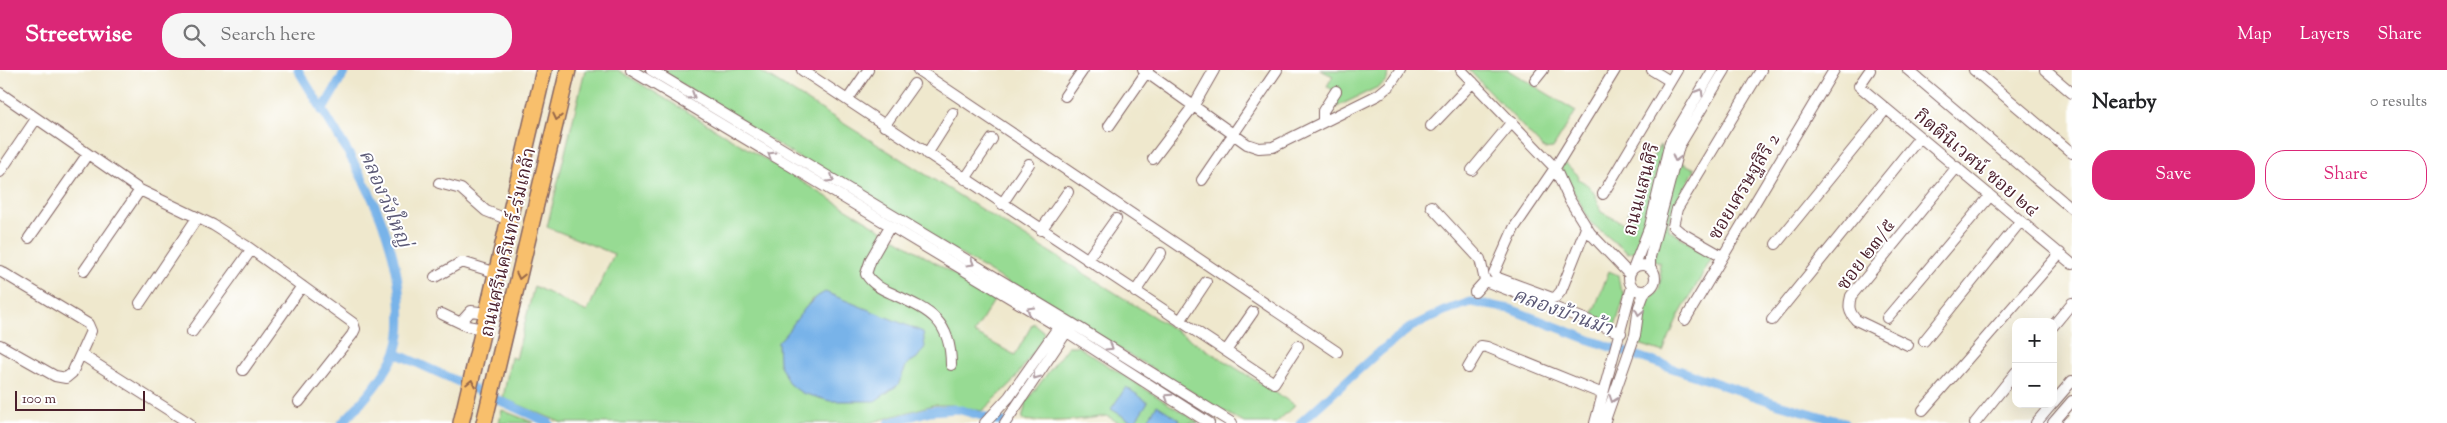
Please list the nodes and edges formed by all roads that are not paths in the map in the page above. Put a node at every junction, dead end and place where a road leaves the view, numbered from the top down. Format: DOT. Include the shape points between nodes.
graph roads {
  1 [pos="544,70"];
  2 [pos="568,70"];
  3 [pos="631,70"];
  4 [pos="651,70"];
  5 [pos="868,70"];
  6 [pos="918,70"];
  7 [pos="1083,70"];
  8 [pos="1214,70"];
  9 [pos="1277,70"];
  10 [pos="1400,70"];
  11 [pos="1461,70"];
  12 [pos="1543,70"];
  13 [pos="1615,70"];
  14 [pos="1652,70"];
  15 [pos="1677,70"];
  16 [pos="1713,70"];
  17 [pos="1725,70"];
  18 [pos="1761,70"];
  19 [pos="1834,70"];
  20 [pos="1870,70"];
  21 [pos="1908,70"];
  22 [pos="1974,70"];
  23 [pos="2044,70"];
  24 [pos="807,71"];
  25 [pos="1146,71"];
  26 [pos="1535,80"];
  27 [pos="1670,81"];
  28 [pos="1472,82"];
  29 [pos="914,84"];
  30 [pos="1336,91"];
  31 [pos="2072,93"];
  32 [pos="0,94"];
  33 [pos="1064,96"];
  34 [pos="848,99"];
  35 [pos="1194,104"];
  36 [pos="1886,109"];
  37 [pos="953,113"];
  38 [pos="1690,118"];
  39 [pos="36,119"];
  40 [pos="1323,122"];
  41 [pos="1512,122"];
  42 [pos="884,126"];
  43 [pos="1109,126"];
  44 [pos="1431,126"];
  45 [pos="1233,135"];
  46 [pos="1920,137"];
  47 [pos="992,139"];
  48 [pos="2072,153"];
  49 [pos="927,154"];
  50 [pos="87,155"];
  51 [pos="1153,159"];
  52 [pos="1029,164"];
  53 [pos="1957,167"];
  54 [pos="1555,168"];
  55 [pos="1472,170"];
  56 [pos="0,172"];
  57 [pos="964,179"];
  58 [pos="1202,180"];
  59 [pos="439,183"];
  60 [pos="140,190"];
  61 [pos="1068,192"];
  62 [pos="1662,193"];
  63 [pos="1603,194"];
  64 [pos="1990,196"];
  65 [pos="1002,204"];
  66 [pos="1431,206"];
  67 [pos="2072,209"];
  68 [pos="197,218"];
  69 [pos="1116,219"];
  70 [pos="509,220"];
  71 [pos="2020,222"];
  72 [pos="890,226"];
  73 [pos="1586,228"];
  74 [pos="1041,230"];
  75 [pos="29,238"];
  76 [pos="1776,244"];
  77 [pos="251,250"];
  78 [pos="1161,253"];
  79 [pos="2060,253"];
  80 [pos="1722,256"];
  81 [pos="1087,260"];
  82 [pos="2072,264"];
  83 [pos="1650,268"];
  84 [pos="0,271"];
  85 [pos="84,271"];
  86 [pos="1632,271"];
  87 [pos="496,273"];
  88 [pos="436,277"];
  89 [pos="1485,281"];
  90 [pos="1206,282"];
  91 [pos="302,286"];
  92 [pos="1632,287"];
  93 [pos="1645,290"];
  94 [pos="1135,292"];
  95 [pos="1475,292"];
  96 [pos="140,303"];
  97 [pos="2072,303"];
  98 [pos="1253,312"];
  99 [pos="487,313"];
  100 [pos="442,314"];
  101 [pos="1887,318"];
  102 [pos="1685,320"];
  103 [pos="1772,320"];
  104 [pos="1180,321"];
  105 [pos="2057,321"];
  106 [pos="460,322"];
  107 [pos="1065,325"];
  108 [pos="192,332"];
  109 [pos="482,336"];
  110 [pos="1620,336"];
  111 [pos="1924,341"];
  112 [pos="0,345"];
  113 [pos="1908,345"];
  114 [pos="1298,346"];
  115 [pos="1226,351"];
  116 [pos="1337,352"];
  117 [pos="82,355"];
  118 [pos="951,365"];
  119 [pos="1468,368"];
  120 [pos="243,370"];
  121 [pos="2012,377"];
  122 [pos="2072,381"];
  123 [pos="1603,394"];
  124 [pos="2057,399"];
  125 [pos="2072,401"];
  126 [pos="299,402"];
  127 [pos="2049,408"];
  128 [pos="1923,410"];
  129 [pos="987,422"];
  130 [pos="189,423"];
  131 [pos="461,423"];
  132 [pos="484,423"];
  133 [pos="1005,423"];
  134 [pos="1209,423"];
  135 [pos="1232,423"];
  136 [pos="1595,423"];
  137 [pos="1604,423"];
  138 [pos="1975,423"];
  139 [pos="2036,423"];
  140 [pos="2053,423"];
  1 -- 70 [label="main road, ถนนศรีนครินทร์-ร่มเกล้า"];
  2 -- 132 [label="main road, ถนนศรีนครินทร์-ร่มเกล้า, one-way"];
  72 -- 3 [label="street, one-way"];
  4 -- 107 [label="street, one-way"];
  5 -- 34 [label="street"];
  6 -- 116 [label="street"];
  7 -- 33 [label="street"];
  8 -- 35 [label="street"];
  9 -- 45 [label="street"];
  10 -- 40 [label="street" via="1378,95"];
  11 -- 28 [label="street"];
  12 -- 26 [label="street"];
  13 -- 54 [label="street"];
  14 -- 27 [label="street"];
  15 -- 27 [label="street"];
  38 -- 16 [label="street, ถนนแสนศิริ, one-way"];
  17 -- 38 [label="street, ถนนแสนศิริ"];
  18 -- 80 [label="street" via="1673,220 1673,226 1680,232"];
  19 -- 80 [label="street, ซอยเศรษฐสิริ 2"];
  20 -- 36 [label="street, กิตตินิเวศน์ ซอย ๒๔" via="1859,86"];
  21 -- 67 [label="street"];
  22 -- 48 [label="street"];
  23 -- 31 [label="street"];
  24 -- 34 [label="street"];
  25 -- 35 [label="street"];
  25 -- 43 [label="street"];
  27 -- 63 [label="street"];
  28 -- 41 [label="street"];
  28 -- 44 [label="street"];
  29 -- 42 [label="street"];
  30 -- 40 [label="street" via="1323,111"];
  32 -- 39 [label="street"];
  34 -- 42 [label="street"];
  35 -- 45 [label="street"];
  35 -- 51 [label="street"];
  36 -- 46 [label="street, กิตตินิเวศน์ ซอย ๒๔"];
  36 -- 76 [label="street"];
  37 -- 49 [label="street"];
  38 -- 62 [label="street, ถนนแสนศิริ" via="1670,142"];
  39 -- 50 [label="street"];
  39 -- 56 [label="street"];
  40 -- 45 [label="street" via="1273,146 1259,148"];
  41 -- 54 [label="street"];
  41 -- 55 [label="street"];
  42 -- 49 [label="street"];
  45 -- 58 [label="street"];
  46 -- 53 [label="street, กิตตินิเวศน์ ซอย ๒๔"];
  46 -- 103 [label="street"];
  47 -- 57 [label="street"];
  49 -- 57 [label="street"];
  50 -- 60 [label="street"];
  50 -- 75 [label="street"];
  52 -- 65 [label="street"];
  53 -- 64 [label="street, กิตตินิเวศน์ ซอย ๒๔"];
  53 -- 113 [label="street, ซอย ๒๓/๕" via="1851,296 1848,305 1856,320"];
  54 -- 73 [label="street"];
  54 -- 73 [label="street" via="1514,228 1494,274 1556,297"];
  57 -- 65 [label="street"];
  59 -- 70 [label="street" via="461,190 486,211"];
  60 -- 68 [label="street"];
  60 -- 85 [label="street"];
  61 -- 74 [label="street"];
  62 -- 83 [label="street, ถนนแสนศิริ"];
  62 -- 86 [label="street, ถนนแสนศิริ"];
  64 -- 71 [label="street, กิตตินิเวศน์ ซอย ๒๔"];
  64 -- 101 [label="street"];
  65 -- 74 [label="street"];
  66 -- 89 [label="street" via="1480,259"];
  68 -- 77 [label="street"];
  68 -- 96 [label="street"];
  69 -- 81 [label="street"];
  70 -- 87 [label="main road, ถนนศรีนครินทร์-ร่มเกล้า"];
  71 -- 79 [label="street, กิตตินิเวศน์ ซอย ๒๔"];
  71 -- 111 [label="street"];
  107 -- 72 [label="street, one-way"];
  72 -- 118 [label="street" via="866,274 877,286 923,308 936,319 948,336"];
  73 -- 86 [label="street" via="1601,246"];
  74 -- 81 [label="street"];
  77 -- 91 [label="street"];
  77 -- 108 [label="street"];
  78 -- 94 [label="street"];
  79 -- 82 [label="street, กิตตินิเวศน์ ซอย ๒๔"];
  79 -- 128 [label="street"];
  80 -- 102 [label="street, ซอยเศรษฐสิริ 2"];
  81 -- 94 [label="street"];
  83 -- 86 [label="street" via="1642,265"];
  83 -- 93 [label="street" via="1655,279"];
  84 -- 117 [label="street" via="88,324 91,331"];
  86 -- 92 [label="street" via="1629,279"];
  87 -- 88 [label="street" via="460,263"];
  87 -- 99 [label="main road, ถนนศรีนครินทร์-ร่มเกล้า"];
  89 -- 95 [label="street"];
  89 -- 110 [label="street"];
  90 -- 104 [label="street"];
  91 -- 120 [label="street"];
  91 -- 126 [label="street" via="351,321 355,329"];
  92 -- 93 [label="street"];
  92 -- 110 [label="street"];
  93 -- 137 [label="street, one-way" via="1635,335"];
  94 -- 104 [label="street"];
  97 -- 105 [label="street"];
  98 -- 115 [label="street"];
  99 -- 106 [label="street" via="471,311"];
  99 -- 109 [label="main road, ถนนศรีนครินทร์-ร่มเกล้า"];
  100 -- 106 [label="street"];
  104 -- 115 [label="street"];
  106 -- 109 [label="street"];
  107 -- 129 [label="street"];
  107 -- 133 [label="street, one-way"];
  134 -- 107 [label="street, one-way"];
  107 -- 135 [label="street, one-way"];
  131 -- 109 [label="main road, ถนนศรีนครินทร์-ร่มเกล้า, one-way"];
  110 -- 123 [label="street"];
  112 -- 117 [label="street" via="55,376 66,378"];
  114 -- 115 [label="street" via="1274,383"];
  117 -- 130 [label="street"];
  119 -- 123 [label="street" via="1481,346 1487,347"];
  121 -- 138 [label="street"];
  122 -- 124 [label="street"];
  123 -- 136 [label="street"];
  125 -- 140 [label="street"];
  127 -- 139 [label="street"];
}
